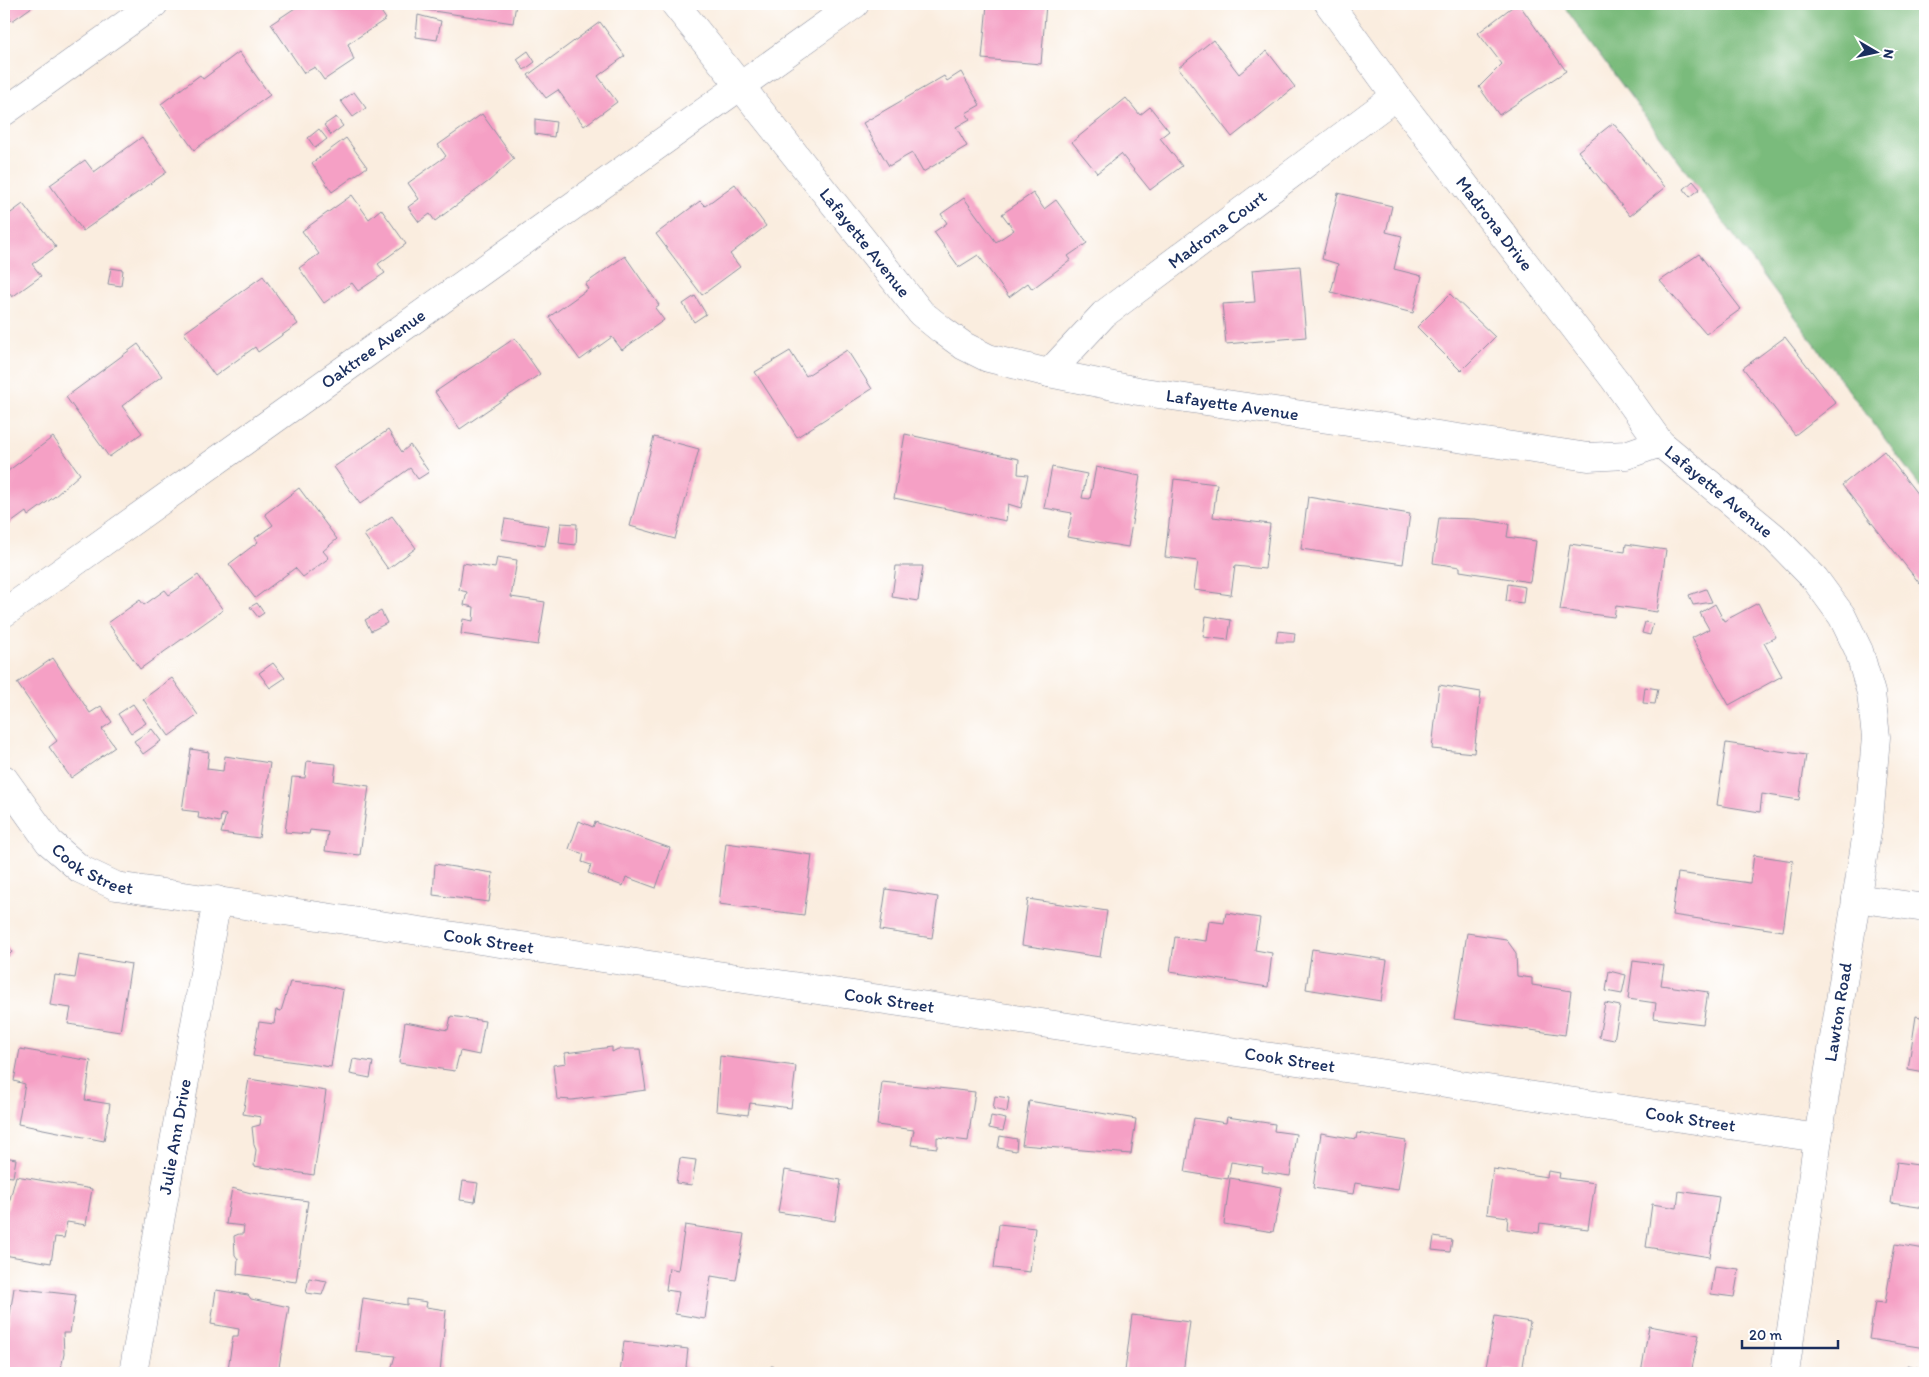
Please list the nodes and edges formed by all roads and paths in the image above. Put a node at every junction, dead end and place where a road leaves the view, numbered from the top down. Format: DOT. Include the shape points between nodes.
graph roads {
  1 [pos="154,4"];
  2 [pos="675,4"];
  3 [pos="854,4"];
  4 [pos="1329,4"];
  5 [pos="741,85"];
  6 [pos="1396,96"];
  7 [pos="4,112"];
  8 [pos="1049,373"];
  9 [pos="1660,443"];
  10 [pos="4,613"];
  11 [pos="1859,651"];
  12 [pos="4,779"];
  13 [pos="1856,898"];
  14 [pos="217,900"];
  15 [pos="1925,908"];
  16 [pos="1818,1138"];
  17 [pos="133,1373"];
  18 [pos="1785,1373"];
  1 -- 7 [label="street"];
  2 -- 5 [label="street, Lafayette Avenue"];
  3 -- 5 [label="street, Oaktree Avenue"];
  4 -- 6 [label="street, Madrona Drive"];
  5 -- 8 [label="street, Lafayette Avenue" via="921,313 964,346 988,358"];
  5 -- 10 [label="street, Oaktree Avenue"];
  6 -- 8 [label="street, Madrona Court" via="1104,314"];
  6 -- 9 [label="street, Madrona Drive"];
  8 -- 9 [label="street, Lafayette Avenue" via="1138,391 1588,457 1626,455"];
  9 -- 11 [label="street, Lafayette Avenue" via="1774,537 1814,578 1842,616"];
  11 -- 13 [label="street, Lawton Road" via="1871,693 1876,737 1869,820"];
  12 -- 14 [label="street, Cook Street" via="48,842 80,869 116,886"];
  13 -- 15 [label="street"];
  13 -- 16 [label="street, Lawton Road"];
  14 -- 16 [label="street, Cook Street"];
  14 -- 17 [label="street, Julie Ann Drive"];
  16 -- 18 [label="street, Lawton Road"];
}
